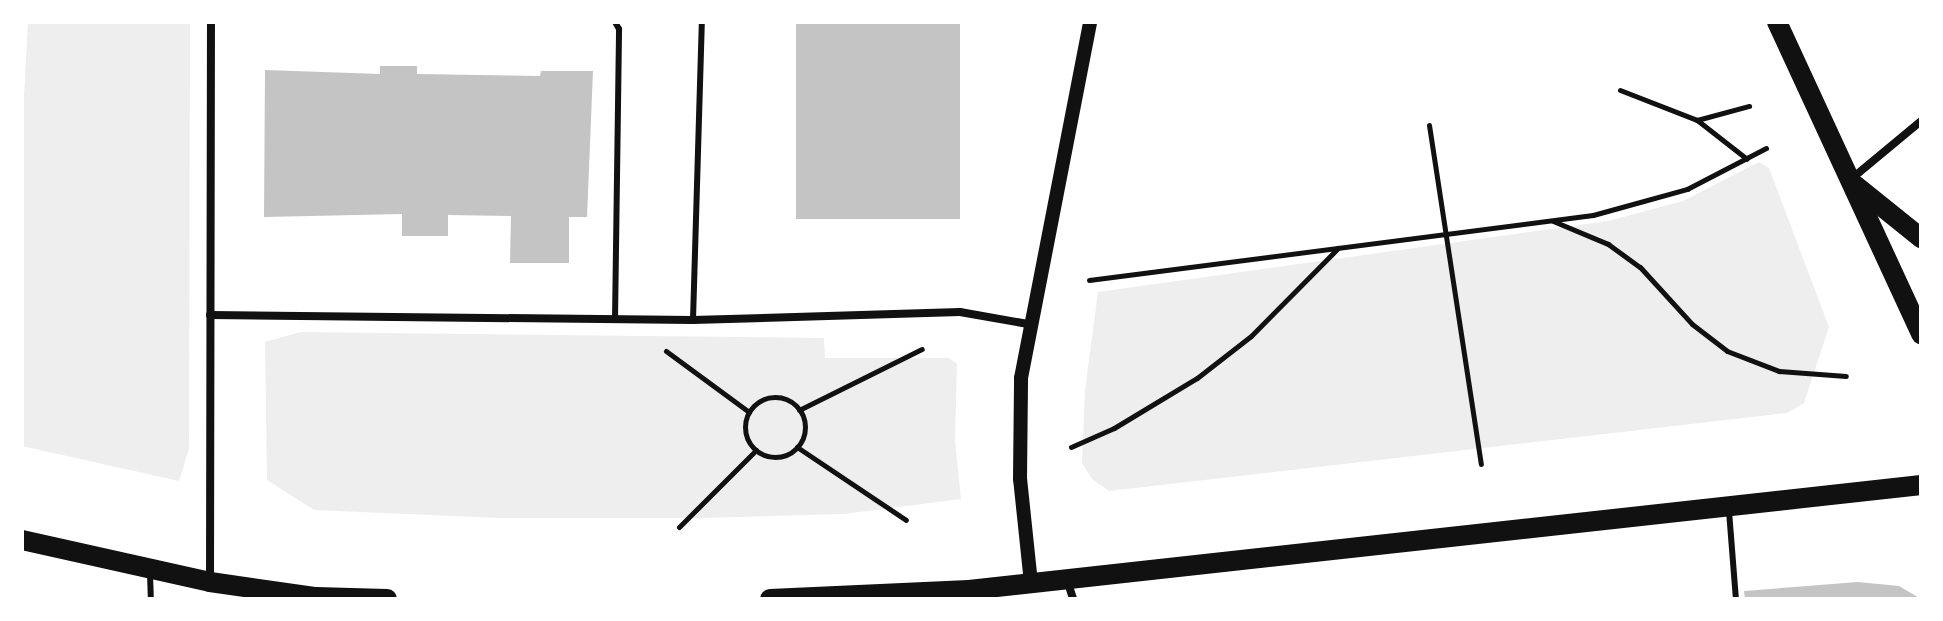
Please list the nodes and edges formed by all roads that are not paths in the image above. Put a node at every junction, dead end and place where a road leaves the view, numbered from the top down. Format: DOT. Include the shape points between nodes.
graph roads {
  1 [pos="211,22"];
  2 [pos="615,22"];
  3 [pos="702,22"];
  4 [pos="1090,22"];
  5 [pos="1777,22"];
  6 [pos="1921,121"];
  7 [pos="1850,181"];
  8 [pos="1921,238"];
  9 [pos="210,315"];
  10 [pos="619,320"];
  11 [pos="693,320"];
  12 [pos="1028,324"];
  13 [pos="1921,334"];
  14 [pos="1921,485"];
  15 [pos="1729,507"];
  16 [pos="22,540"];
  17 [pos="149,570"];
  18 [pos="210,582"];
  19 [pos="1031,583"];
  20 [pos="1070,589"];
  21 [pos="151,599"];
  22 [pos="387,599"];
  23 [pos="770,599"];
  24 [pos="1736,599"];
  1 -- 9 [label="street"];
  2 -- 10 [label="lane"];
  3 -- 11 [label="lane"];
  4 -- 12 [label="street"];
  5 -- 7 [label="main road"];
  6 -- 7 [label="street"];
  7 -- 8 [label="main road"];
  7 -- 13 [label="main road"];
  9 -- 10 [label="street"];
  9 -- 18 [label="street"];
  10 -- 11 [label="street"];
  11 -- 12 [label="street" via="960,312"];
  12 -- 19 [label="street" via="1019,455"];
  14 -- 15 [label="main road"];
  15 -- 20 [label="main road"];
  15 -- 24 [label="lane"];
  16 -- 17 [label="main road"];
  17 -- 18 [label="main road"];
  17 -- 21 [label="lane"];
  18 -- 22 [label="main road" via="316,597"];
  19 -- 20 [label="main road"];
  19 -- 23 [label="main road"];
}
